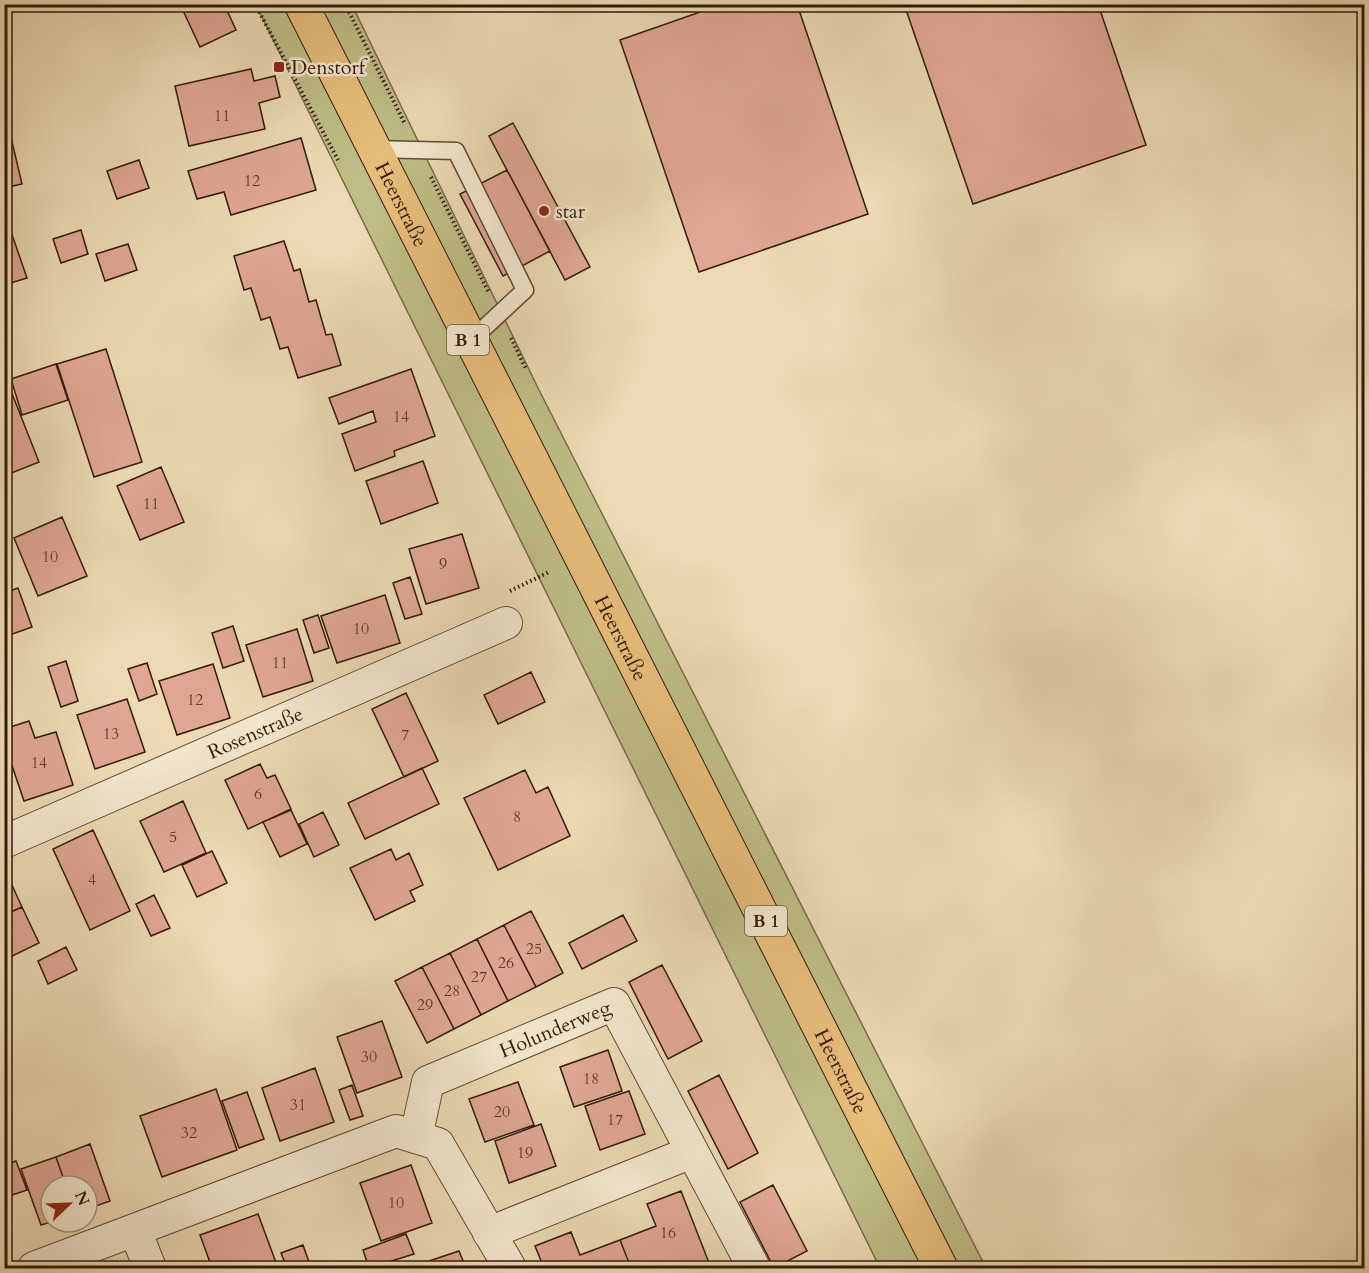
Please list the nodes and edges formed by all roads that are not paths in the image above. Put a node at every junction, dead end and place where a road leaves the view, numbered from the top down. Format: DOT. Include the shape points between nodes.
graph roads {
  1 [pos="301,4"];
  2 [pos="373,149"];
  3 [pos="469,342"];
  4 [pos="506,623"];
  5 [pos="4,842"];
  6 [pos="416,1137"];
  7 [pos="692,1152"];
  8 [pos="135,1230"];
  9 [pos="489,1233"];
  10 [pos="34,1269"];
  11 [pos="150,1269"];
  12 [pos="510,1269"];
  13 [pos="754,1269"];
  14 [pos="941,1269"];
  1 -- 2 [label="main road, Heerstraße / B 1"];
  2 -- 3 [label="main road, Heerstraße / B 1"];
  2 -- 3 [label="lane" via="456,151 520,279 525,290"];
  3 -- 14 [label="main road, Heerstraße / B 1"];
  4 -- 5 [label="street, Rosenstraße"];
  6 -- 7 [label="street, Holunderweg" via="428,1082 614,1004"];
  6 -- 8 [label="street" via="396,1131"];
  6 -- 9 [label="street" via="438,1144"];
  7 -- 9 [label="street"];
  7 -- 13 [label="street, Holunderweg"];
  8 -- 10 [label="street"];
  8 -- 11 [label="street"];
  9 -- 12 [label="street"];
}
